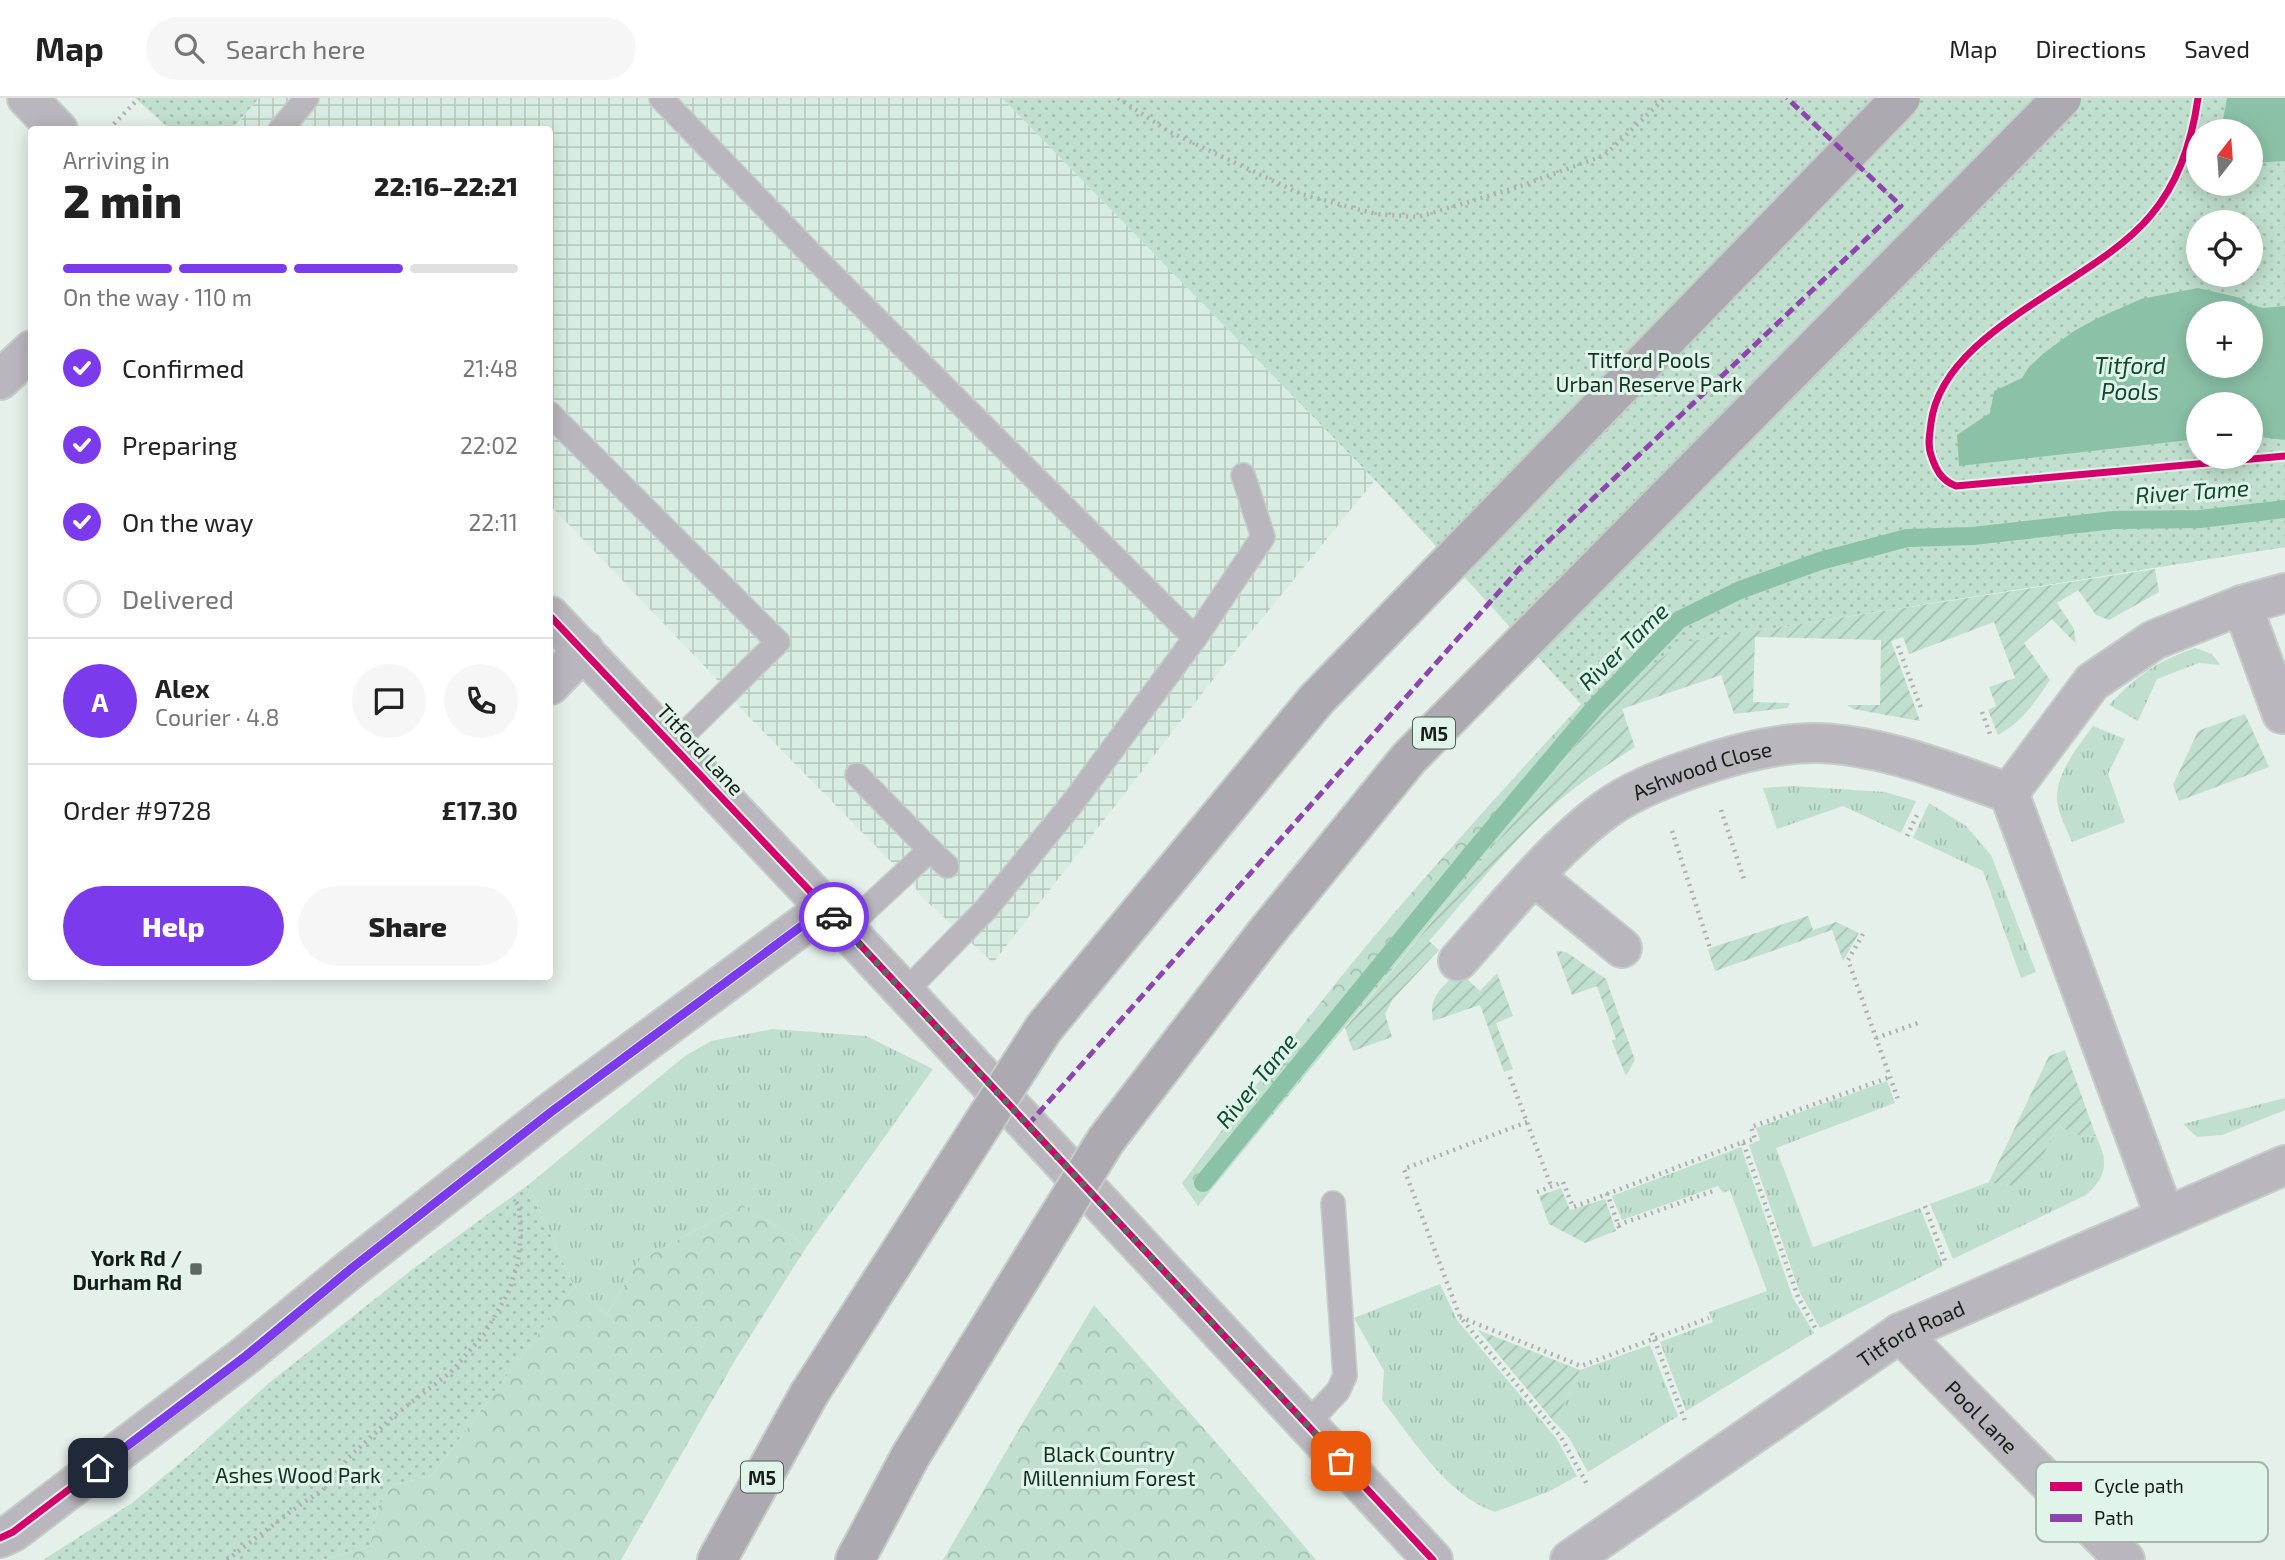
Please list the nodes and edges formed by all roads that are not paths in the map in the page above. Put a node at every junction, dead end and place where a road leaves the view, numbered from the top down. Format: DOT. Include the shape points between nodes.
graph roads {
  1 [pos="27,98"];
  2 [pos="307,98"];
  3 [pos="661,98"];
  4 [pos="1900,98"];
  5 [pos="2062,98"];
  6 [pos="54,126"];
  7 [pos="283,126"];
  8 [pos="28,353"];
  9 [pos="0,380"];
  10 [pos="553,417"];
  11 [pos="1243,475"];
  12 [pos="2285,593"];
  13 [pos="2242,605"];
  14 [pos="553,619"];
  15 [pos="1195,638"];
  16 [pos="584,650"];
  17 [pos="553,682"];
  18 [pos="2282,714"];
  19 [pos="673,745"];
  20 [pos="856,775"];
  21 [pos="2009,793"];
  22 [pos="930,849"];
  23 [pos="947,866"];
  24 [pos="1535,877"];
  25 [pos="835,919"];
  26 [pos="1622,948"];
  27 [pos="1458,961"];
  28 [pos="904,993"];
  29 [pos="2285,1165"];
  30 [pos="1333,1203"];
  31 [pos="2165,1217"];
  32 [pos="1900,1333"];
  33 [pos="1307,1424"];
  34 [pos="2036,1470"];
  35 [pos="4,1528"];
  36 [pos="2107,1542"];
  37 [pos="718,1560"];
  38 [pos="855,1560"];
  39 [pos="1433,1560"];
  40 [pos="1570,1560"];
  41 [pos="2125,1560"];
  1 -- 6 [label="street"];
  2 -- 7 [label="lane"];
  3 -- 15 [label="lane"];
  4 -- 37 [label="highway, M5, bridge" via="1316,700 1044,1028 809,1394"];
  5 -- 38 [label="highway, M5, bridge" via="1409,758 1106,1140 911,1455"];
  8 -- 9 [label="street"];
  10 -- 19 [label="lane" via="778,642"];
  11 -- 15 [label="lane" via="1264,537"];
  12 -- 13 [label="street"];
  13 -- 18 [label="street"];
  13 -- 21 [label="street" via="2154,640 2092,682"];
  14 -- 16 [label="street, Titford Lane"];
  15 -- 28 [label="lane" via="1071,805 986,909"];
  16 -- 17 [label="street"];
  16 -- 19 [label="street, Titford Lane"];
  19 -- 25 [label="street, Titford Lane"];
  20 -- 22 [label="lane"];
  21 -- 24 [label="street, Ashwood Close" via="1922,763 1850,747 1814,743 1762,750 1662,779 1627,797 1606,810"];
  21 -- 31 [label="street"];
  22 -- 23 [label="lane"];
  22 -- 25 [label="lane"];
  24 -- 26 [label="street"];
  24 -- 27 [label="street, Ashwood Close"];
  25 -- 28 [label="street, Titford Lane"];
  25 -- 35 [label="street" via="551,1112 246,1356"];
  28 -- 33 [label="street, Titford Lane"];
  29 -- 31 [label="street, Titford Road"];
  30 -- 33 [label="lane" via="1345,1376 1338,1391"];
  31 -- 32 [label="street, Titford Road"];
  32 -- 34 [label="street, Pool Lane"];
  32 -- 40 [label="street, Titford Road"];
  33 -- 39 [label="street, Titford Lane"];
  36 -- 41 [label="street, Pool Lane"];
}
